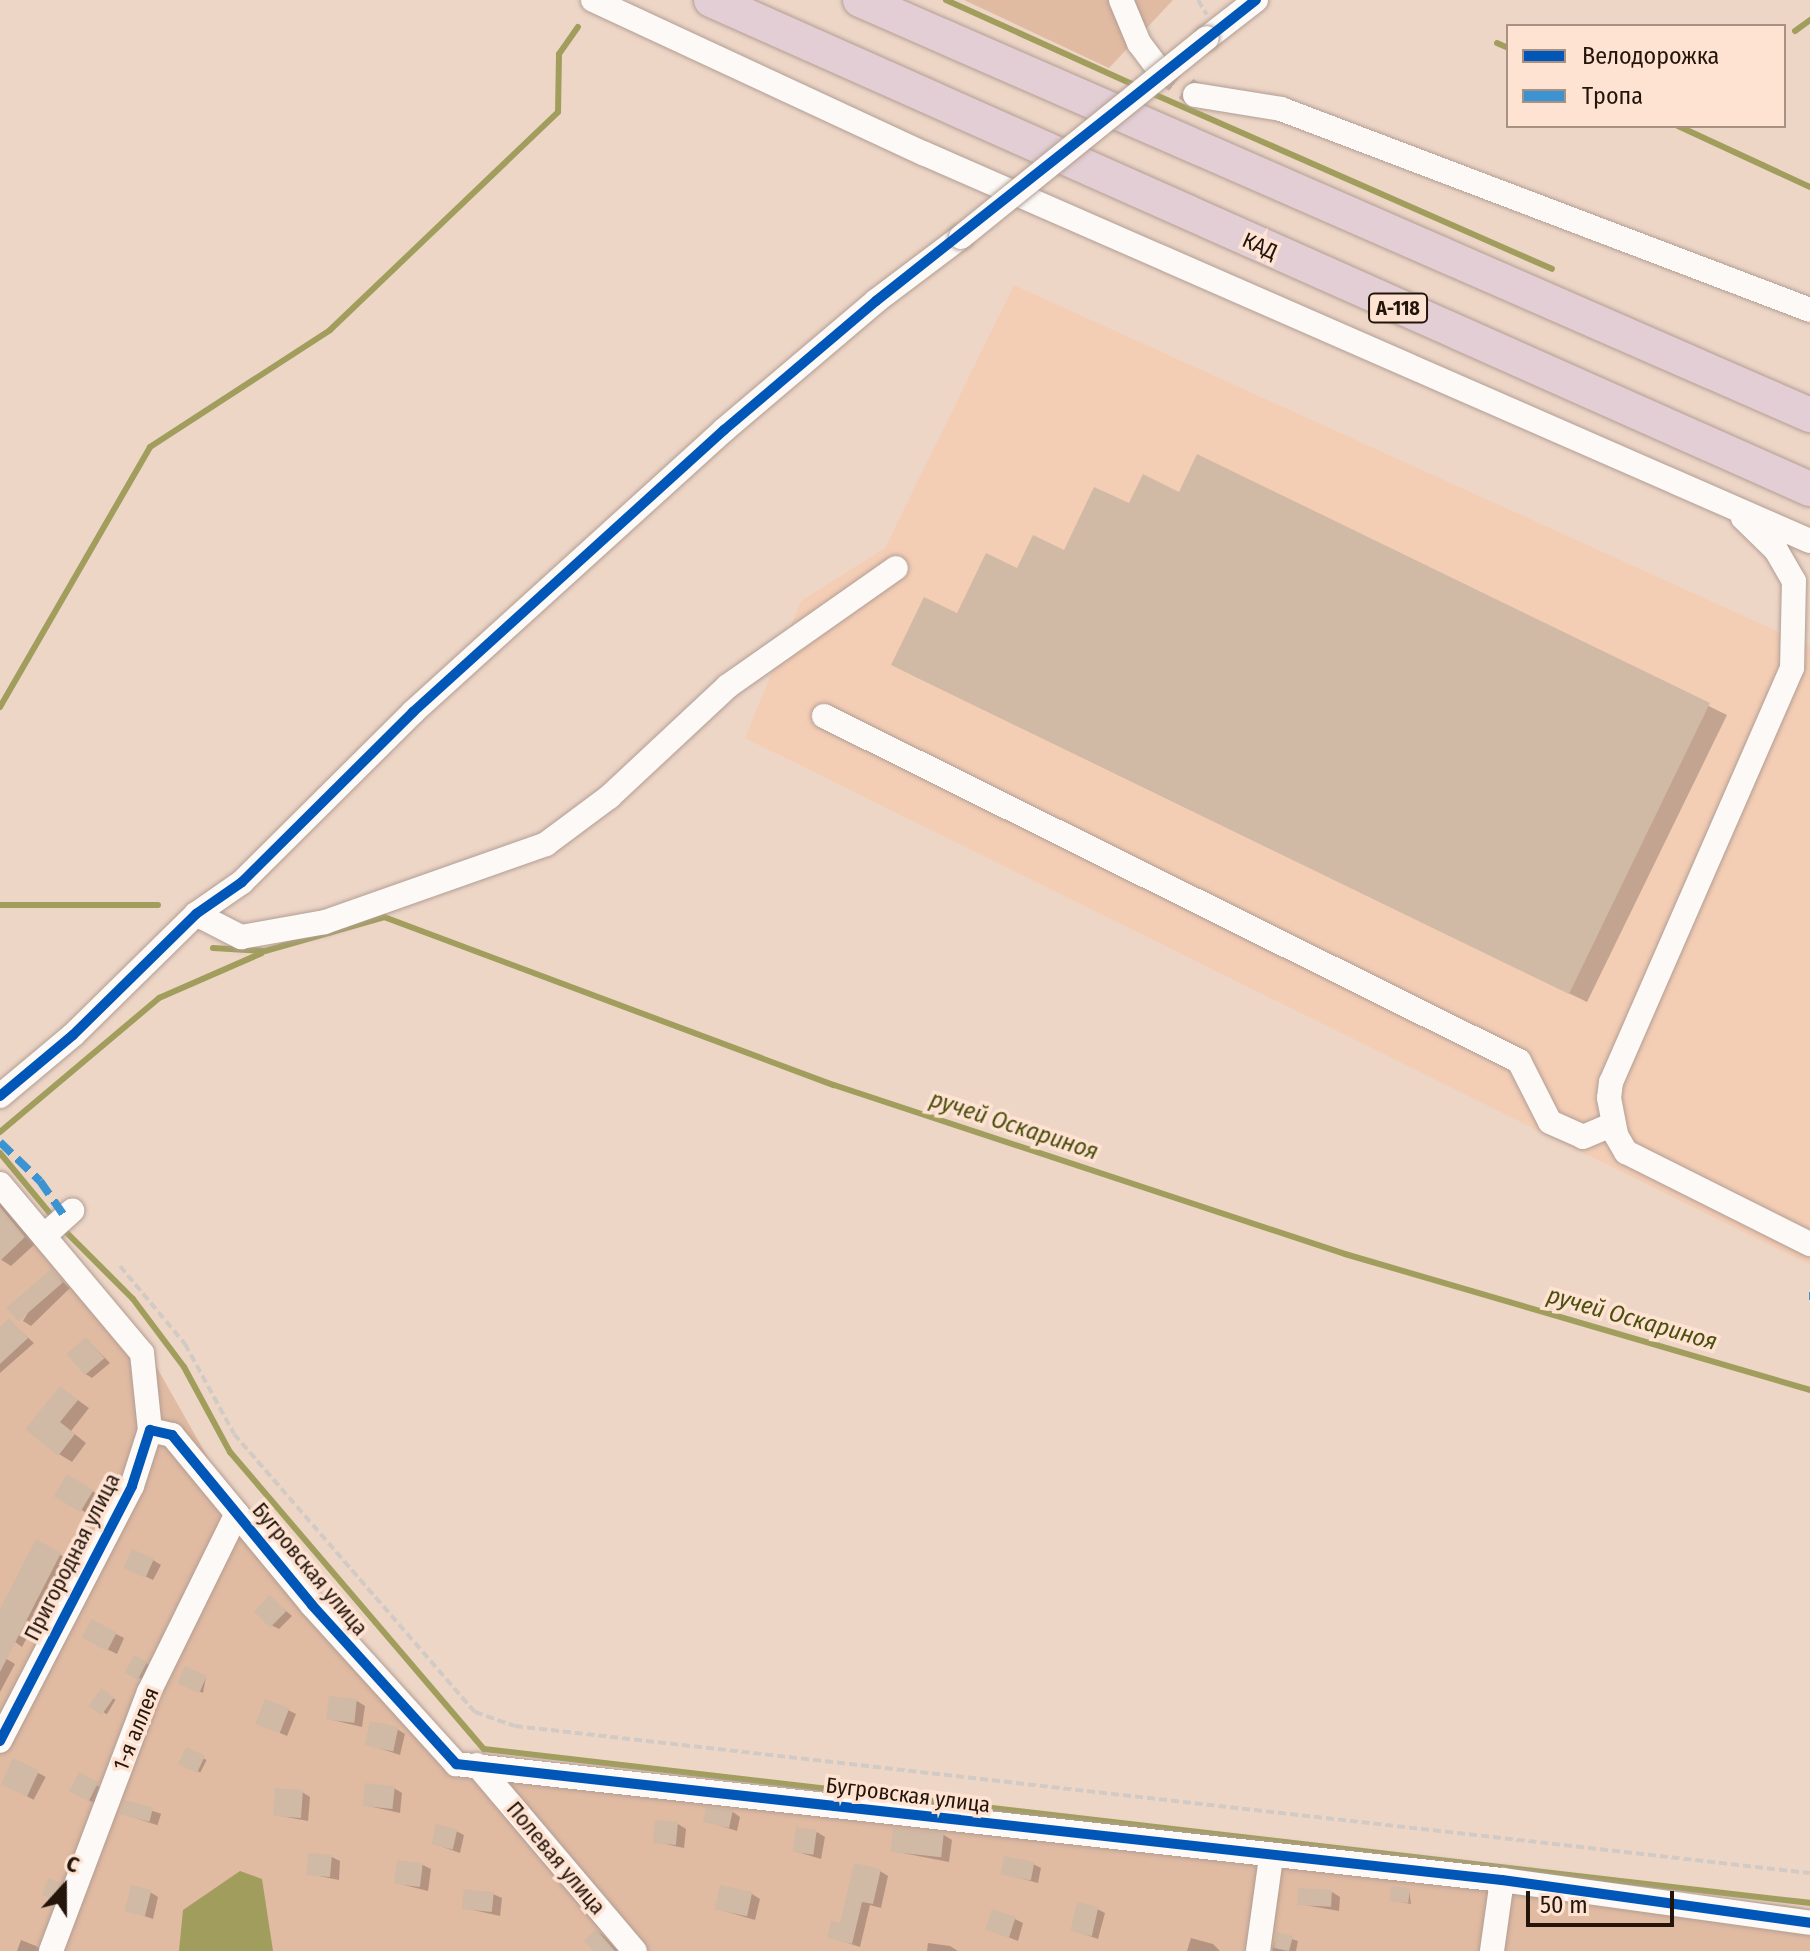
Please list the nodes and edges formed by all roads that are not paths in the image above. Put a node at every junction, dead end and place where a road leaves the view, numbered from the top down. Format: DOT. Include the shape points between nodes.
graph roads {
  1 [pos="593,0"];
  2 [pos="711,0"];
  3 [pos="860,0"];
  4 [pos="1121,0"];
  5 [pos="1256,0"];
  6 [pos="1157,67"];
  7 [pos="1195,95"];
  8 [pos="1810,310"];
  9 [pos="1810,415"];
  10 [pos="1810,489"];
  11 [pos="1719,499"];
  12 [pos="1810,541"];
  13 [pos="896,568"];
  14 [pos="1810,648"];
  15 [pos="1792,668"];
  16 [pos="824,716"];
  17 [pos="196,914"];
  18 [pos="0,1096"];
  19 [pos="1613,1124"];
  20 [pos="0,1184"];
  21 [pos="72,1211"];
  22 [pos="44,1236"];
  23 [pos="1810,1244"];
  24 [pos="150,1430"];
  25 [pos="237,1513"];
  26 [pos="0,1741"];
  27 [pos="477,1765"];
  28 [pos="1271,1857"];
  29 [pos="1502,1880"];
  30 [pos="1810,1923"];
  31 [pos="51,1951"];
  32 [pos="635,1951"];
  33 [pos="1258,1951"];
  34 [pos="1492,1951"];
  1 -- 11 [label="street" via="1204,278"];
  2 -- 10 [label="highway, КАД / А-118"];
  3 -- 9 [label="highway"];
  4 -- 6 [label="street" via="1139,43"];
  5 -- 17 [label="street, bridge" via="876,301 724,430 413,712 242,882"];
  7 -- 8 [label="street" via="1281,109"];
  11 -- 12 [label="street"];
  11 -- 15 [label="street" via="1776,550 1794,581"];
  13 -- 17 [label="street" via="728,686 609,797 546,844 325,922 241,937"];
  14 -- 15 [label="street"];
  15 -- 19 [label="street" via="1611,1082"];
  16 -- 19 [label="street" via="1519,1061 1550,1122 1583,1137"];
  17 -- 18 [label="street" via="73,1035"];
  19 -- 23 [label="street" via="1626,1152 1642,1163"];
  20 -- 22 [label="street, Пригородная улица"];
  21 -- 22 [label="street"];
  22 -- 24 [label="street, Пригородная улица" via="142,1353"];
  24 -- 25 [label="street, Бугровская улица" via="172,1435"];
  24 -- 26 [label="street, Пригородная улица" via="132,1486"];
  25 -- 27 [label="street, Бугровская улица" via="440,1749 456,1764"];
  25 -- 31 [label="street, 1-я аллея" via="149,1692"];
  27 -- 28 [label="street, Бугровская улица"];
  27 -- 32 [label="street, Полевая улица"];
  28 -- 29 [label="street, Бугровская улица"];
  28 -- 33 [label="street"];
  29 -- 30 [label="street, Бугровская улица"];
  29 -- 34 [label="street"];
}
